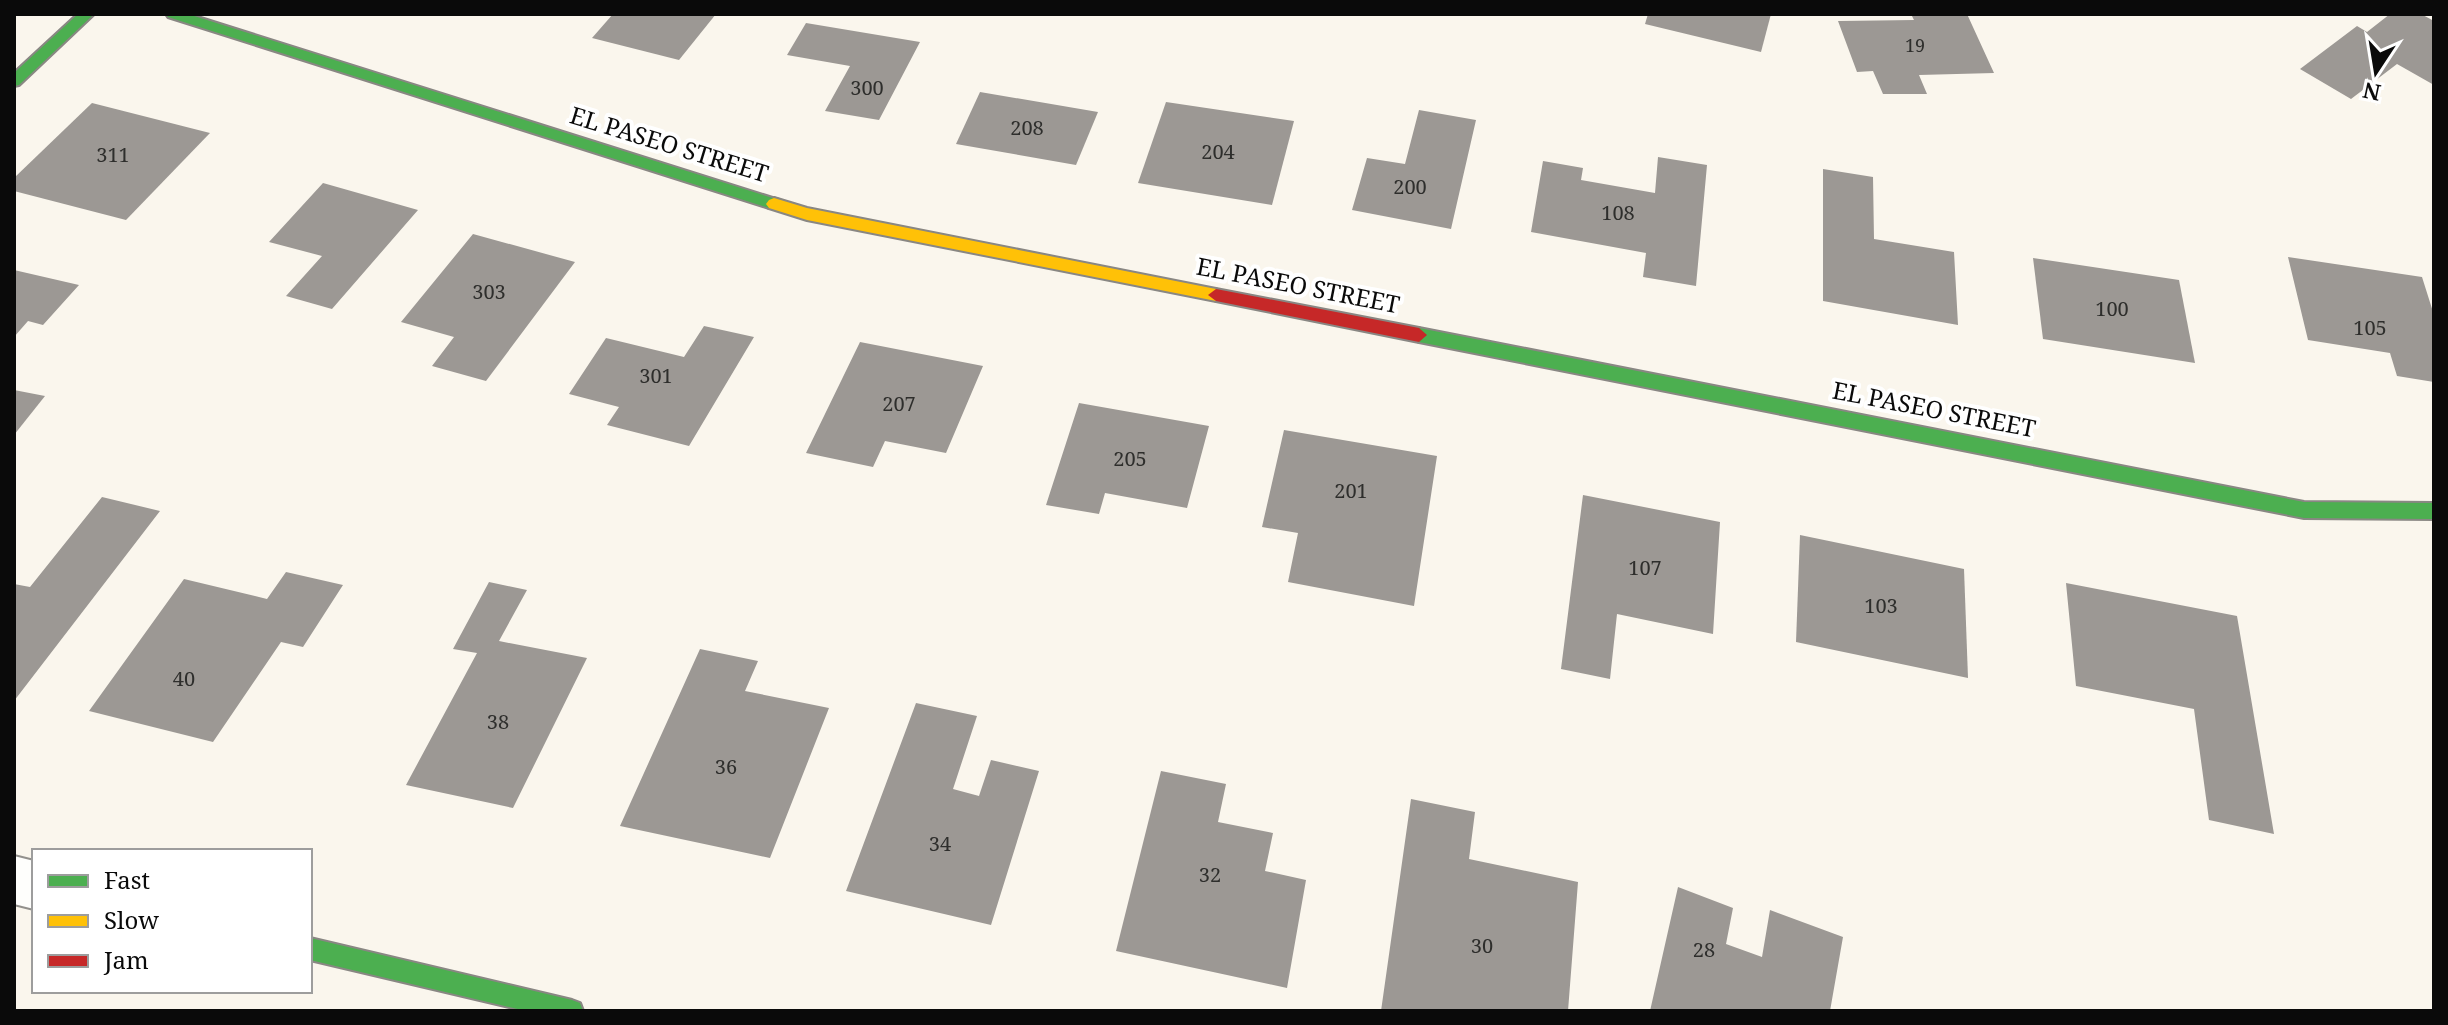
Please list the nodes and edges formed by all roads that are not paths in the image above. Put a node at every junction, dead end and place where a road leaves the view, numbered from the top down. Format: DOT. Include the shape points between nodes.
graph roads {
  1 [pos="87,14"];
  2 [pos="173,14"];
  3 [pos="14,81"];
  4 [pos="2434,511"];
  5 [pos="312,949"];
  6 [pos="572,1011"];
  1 -- 3 [label="street"];
  2 -- 4 [label="street, EL PASEO STREET" via="807,214 2304,510"];
  5 -- 6 [label="street"];
}
